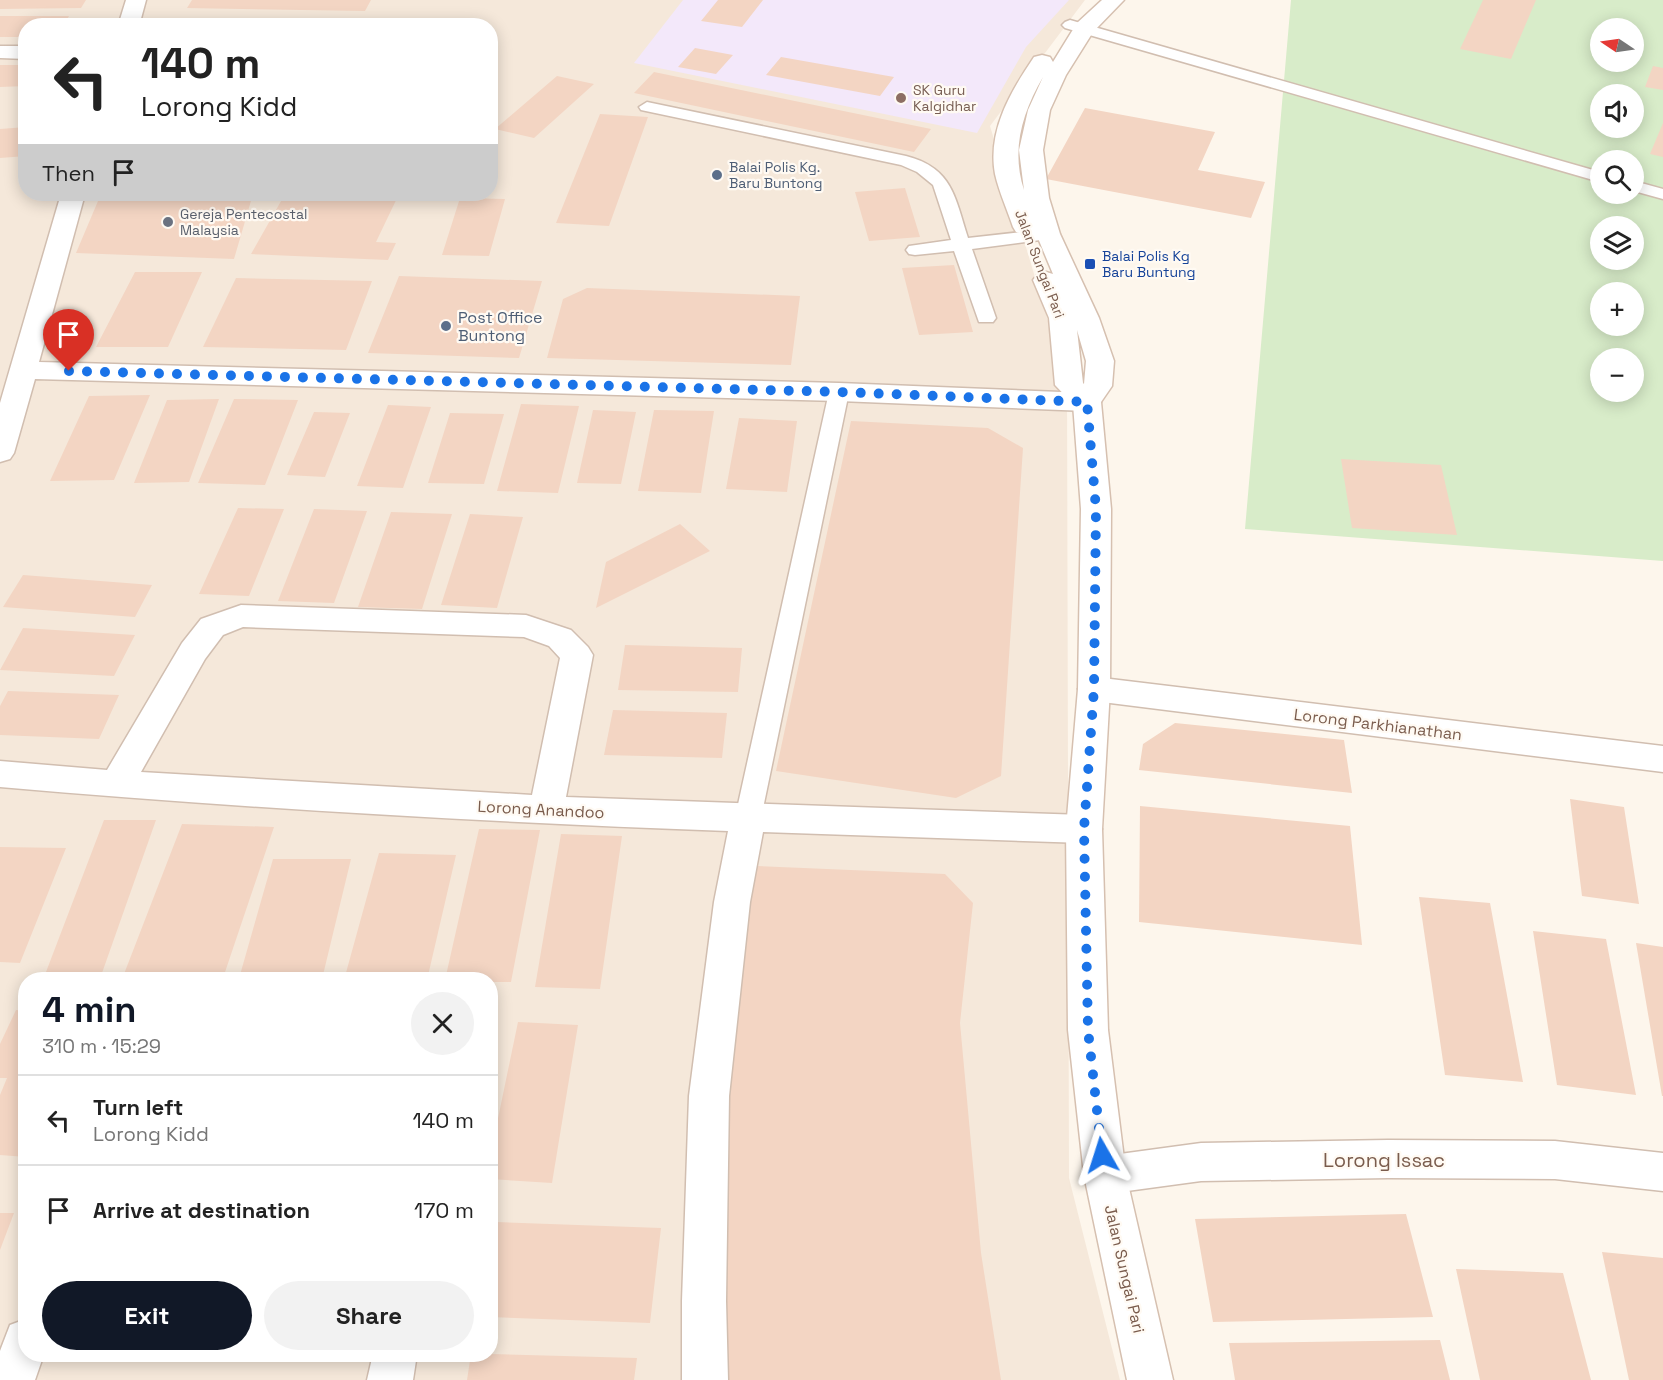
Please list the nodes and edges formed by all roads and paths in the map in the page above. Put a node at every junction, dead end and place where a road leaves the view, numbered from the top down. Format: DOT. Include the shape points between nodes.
graph roads {
  1 [pos="136,0"];
  2 [pos="1091,0"];
  3 [pos="1114,0"];
  4 [pos="130,18"];
  5 [pos="1078,26"];
  6 [pos="0,52"];
  7 [pos="18,53"];
  8 [pos="647,107"];
  9 [pos="1590,174"];
  10 [pos="1644,189"];
  11 [pos="1663,195"];
  12 [pos="71,201"];
  13 [pos="1037,235"];
  14 [pos="961,243"];
  15 [pos="915,250"];
  16 [pos="986,318"];
  17 [pos="22,370"];
  18 [pos="839,392"];
  19 [pos="1087,402"];
  20 [pos="0,453"];
  21 [pos="1094,689"];
  22 [pos="1663,759"];
  23 [pos="0,774"];
  24 [pos="116,785"];
  25 [pos="546,810"];
  26 [pos="748,818"];
  27 [pos="1084,829"];
  28 [pos="1663,1172"];
  29 [pos="1105,1175"];
  30 [pos="18,1362"];
  31 [pos="393,1362"];
  32 [pos="12,1380"];
  33 [pos="390,1380"];
  34 [pos="705,1380"];
  35 [pos="1150,1380"];
  1 -- 4 [label="street"];
  2 -- 5 [label="street, Jalan Sungai Pari"];
  3 -- 5 [label="street, Jalan Sungai Pari"];
  5 -- 9 [label="lane"];
  5 -- 13 [label="street, Jalan Sungai Pari" via="1043,101 1031,150"];
  6 -- 7 [label="street"];
  8 -- 14 [label="lane" via="924,168 941,183"];
  10 -- 11 [label="lane"];
  12 -- 17 [label="street"];
  13 -- 14 [label="lane"];
  13 -- 19 [label="street, Jalan Sungai Pari" via="1086,318 1100,361 1098,386"];
  14 -- 15 [label="lane"];
  14 -- 16 [label="lane"];
  17 -- 18 [label="street"];
  17 -- 20 [label="street"];
  18 -- 19 [label="street"];
  18 -- 26 [label="lane"];
  19 -- 21 [label="street, Jalan Sungai Pari" via="1096,509"];
  21 -- 22 [label="street, Lorong Parkhianathan"];
  21 -- 27 [label="street, Jalan Sungai Pari"];
  23 -- 24 [label="street, Lorong Anandoo"];
  24 -- 25 [label="street, Lorong Anandoo"];
  24 -- 25 [label="street" via="193,651 212,627 241,616 526,626 560,638 577,655"];
  25 -- 26 [label="street, Lorong Anandoo"];
  26 -- 27 [label="street, Lorong Anandoo"];
  26 -- 34 [label="street" via="732,902 709,1096"];
  27 -- 29 [label="street, Jalan Sungai Pari" via="1088,1030"];
  28 -- 29 [label="street, Lorong Issac" via="1555,1160 1388,1159 1201,1162"];
  29 -- 35 [label="street, Jalan Sungai Pari"];
  30 -- 32 [label="street"];
  31 -- 33 [label="street"];
}
